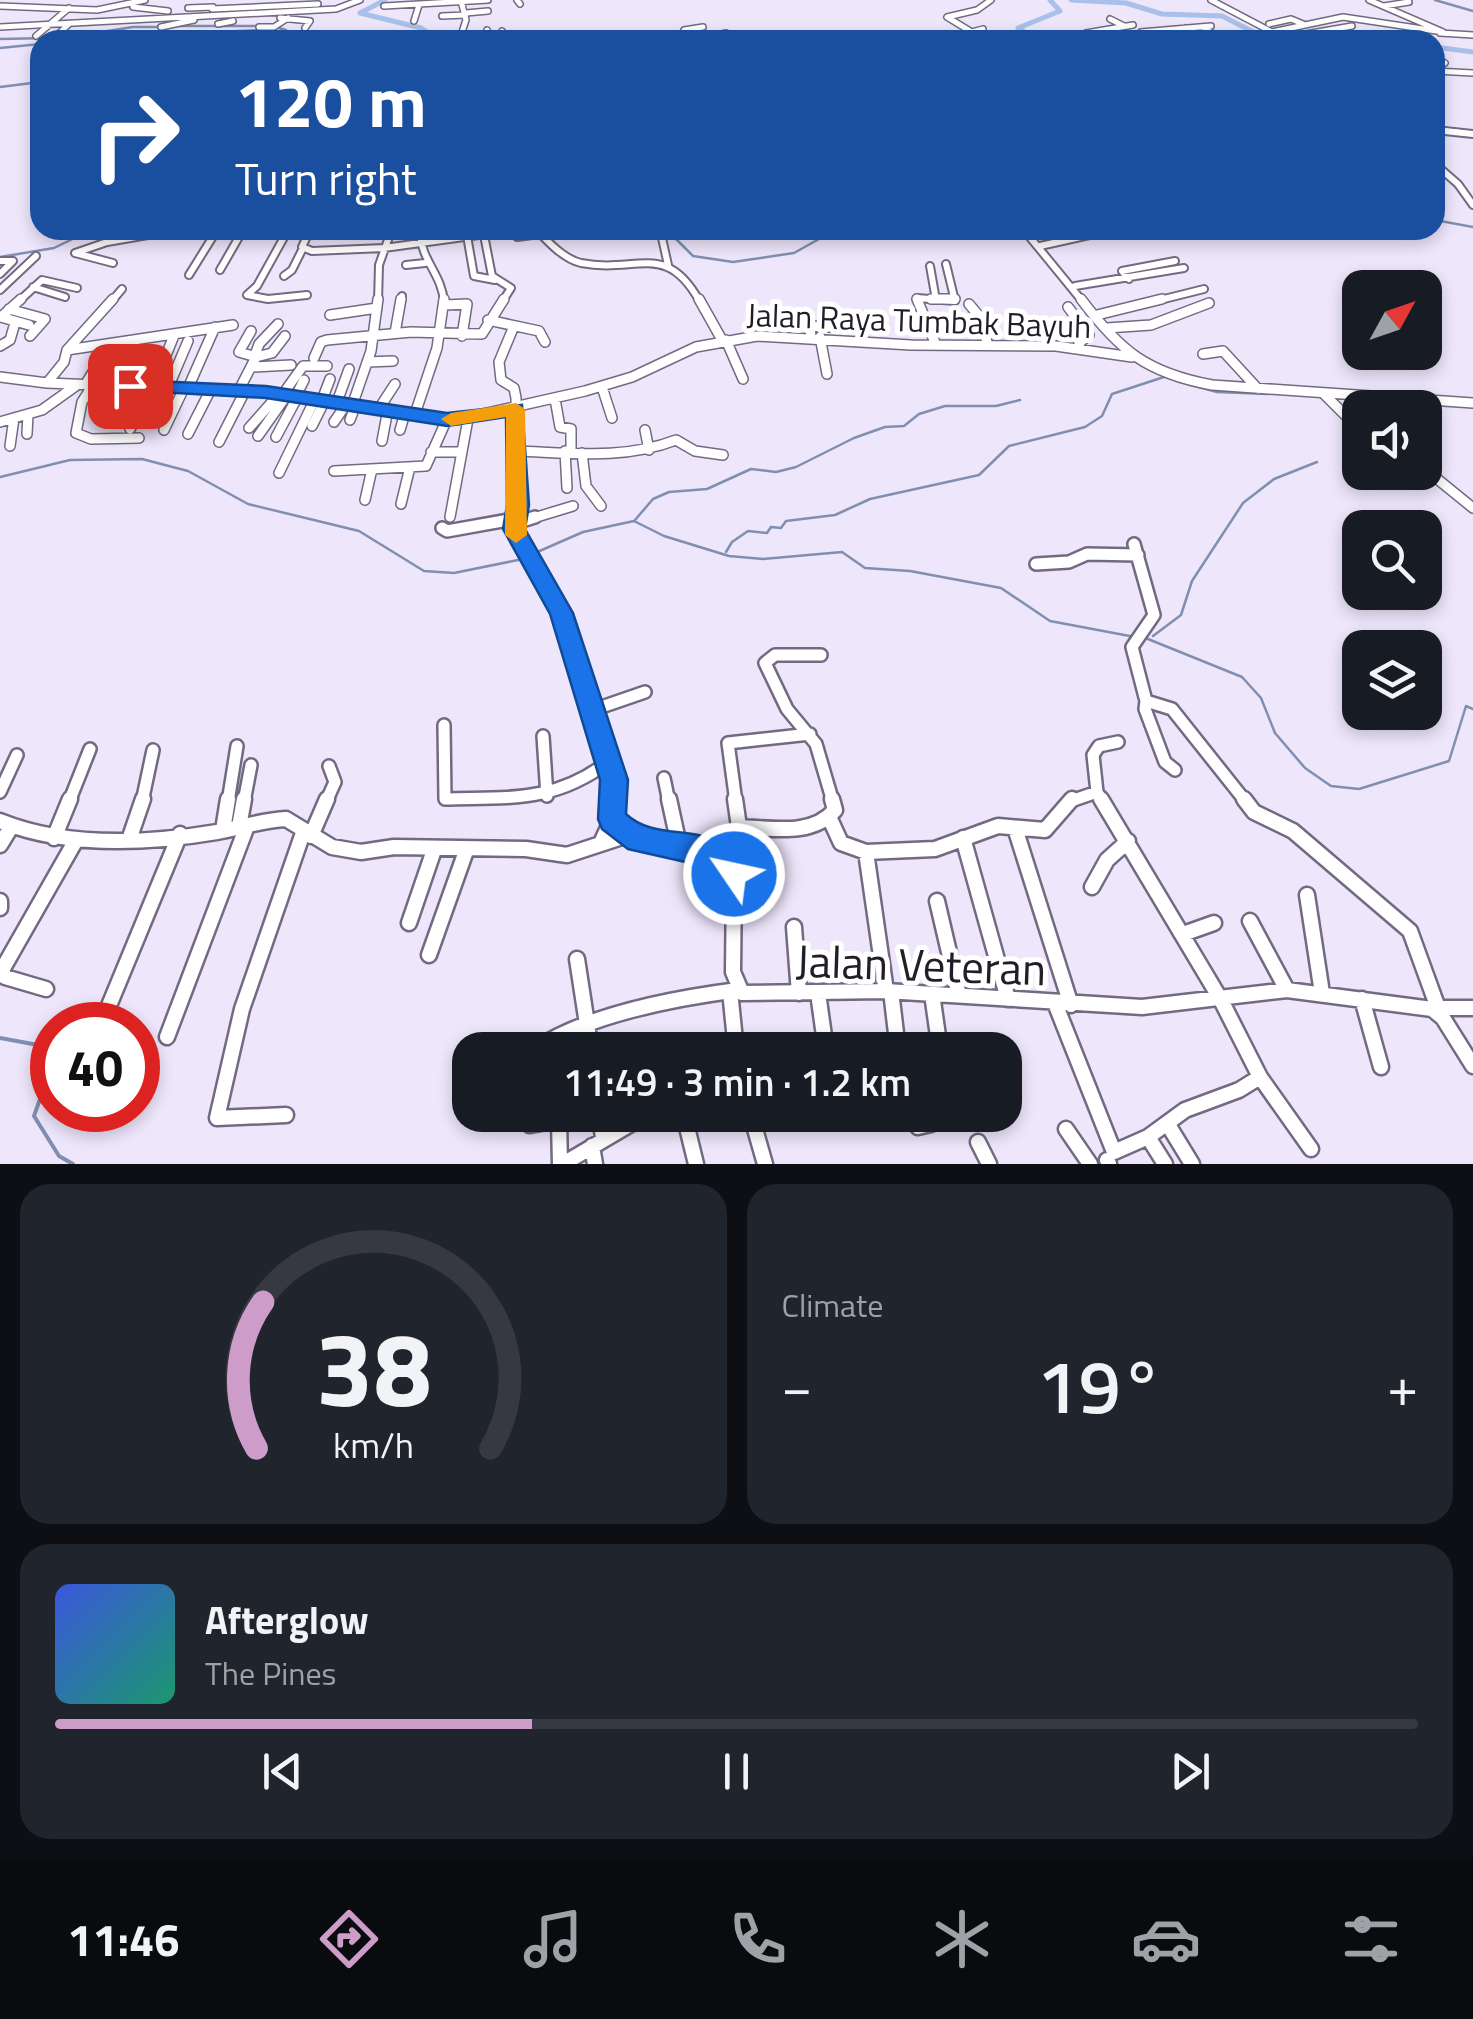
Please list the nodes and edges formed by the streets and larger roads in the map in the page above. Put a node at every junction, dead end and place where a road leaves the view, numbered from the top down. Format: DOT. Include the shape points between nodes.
graph roads {
  1 [pos="120,0"];
  2 [pos="144,0"];
  3 [pos="154,0"];
  4 [pos="218,0"];
  5 [pos="360,0"];
  6 [pos="488,0"];
  7 [pos="990,0"];
  8 [pos="1211,0"];
  9 [pos="1370,0"];
  10 [pos="474,1"];
  11 [pos="19,2"];
  12 [pos="92,2"];
  13 [pos="306,2"];
  14 [pos="321,2"];
  15 [pos="462,2"];
  16 [pos="1409,2"];
  17 [pos="256,3"];
  18 [pos="275,3"];
  19 [pos="417,3"];
  20 [pos="349,4"];
  21 [pos="445,4"];
  22 [pos="195,5"];
  23 [pos="264,5"];
  24 [pos="392,5"];
  25 [pos="5,6"];
  26 [pos="34,6"];
  27 [pos="48,6"];
  28 [pos="61,6"];
  29 [pos="286,6"];
  30 [pos="404,6"];
  31 [pos="1384,6"];
  32 [pos="97,7"];
  33 [pos="135,8"];
  34 [pos="212,8"];
  35 [pos="72,9"];
  36 [pos="240,9"];
  37 [pos="158,10"];
  38 [pos="488,12"];
  39 [pos="272,14"];
  40 [pos="403,14"];
  41 [pos="447,14"];
  42 [pos="385,15"];
  43 [pos="394,15"];
  44 [pos="466,15"];
  45 [pos="1292,15"];
  46 [pos="1282,16"];
  47 [pos="1126,17"];
  48 [pos="21,18"];
  49 [pos="288,18"];
  50 [pos="202,19"];
  51 [pos="143,20"];
  52 [pos="414,21"];
  53 [pos="89,22"];
  54 [pos="106,22"];
  55 [pos="448,22"];
  56 [pos="119,23"];
  57 [pos="163,23"];
  58 [pos="1351,23"];
  59 [pos="0,24"];
  60 [pos="218,24"];
  61 [pos="1268,24"];
  62 [pos="1306,24"];
  63 [pos="1336,24"];
  64 [pos="38,25"];
  65 [pos="1133,25"];
  66 [pos="63,26"];
  67 [pos="1124,26"];
  68 [pos="1188,26"];
  69 [pos="1202,26"];
  70 [pos="1211,26"];
  71 [pos="259,27"];
  72 [pos="703,27"];
  73 [pos="1393,27"];
  74 [pos="305,28"];
  75 [pos="984,28"];
  76 [pos="1076,28"];
  77 [pos="1168,29"];
  78 [pos="31,30"];
  79 [pos="33,30"];
  80 [pos="33,30"];
  81 [pos="38,30"];
  82 [pos="60,30"];
  83 [pos="69,30"];
  84 [pos="462,30"];
  85 [pos="684,30"];
  86 [pos="970,30"];
  87 [pos="976,30"];
  88 [pos="1079,30"];
  89 [pos="1115,30"];
  90 [pos="1138,30"];
  91 [pos="1165,30"];
  92 [pos="1194,30"];
  93 [pos="1209,30"];
  94 [pos="1268,30"];
  95 [pos="1280,30"];
  96 [pos="1323,30"];
  97 [pos="1380,30"];
  98 [pos="1416,30"];
  99 [pos="1438,30"];
  100 [pos="1445,33"];
  101 [pos="1473,35"];
  102 [pos="1445,63"];
  103 [pos="1449,65"];
  104 [pos="1445,66"];
  105 [pos="1473,70"];
  106 [pos="1445,71"];
  107 [pos="1461,72"];
  108 [pos="1445,131"];
  109 [pos="1473,134"];
  110 [pos="1445,173"];
  111 [pos="1473,205"];
  112 [pos="114,240"];
  113 [pos="211,240"];
  114 [pos="237,240"];
  115 [pos="282,240"];
  116 [pos="306,240"];
  117 [pos="325,240"];
  118 [pos="387,240"];
  119 [pos="421,240"];
  120 [pos="439,240"];
  121 [pos="468,240"];
  122 [pos="485,240"];
  123 [pos="546,240"];
  124 [pos="662,240"];
  125 [pos="1034,240"];
  126 [pos="1067,240"];
  127 [pos="421,244"];
  128 [pos="1040,246"];
  129 [pos="303,248"];
  130 [pos="384,248"];
  131 [pos="356,249"];
  132 [pos="322,250"];
  133 [pos="610,250"];
  134 [pos="36,256"];
  135 [pos="354,259"];
  136 [pos="0,261"];
  137 [pos="1175,261"];
  138 [pos="113,263"];
  139 [pos="425,263"];
  140 [pos="611,264"];
  141 [pos="946,264"];
  142 [pos="668,265"];
  143 [pos="406,266"];
  144 [pos="930,266"];
  145 [pos="1184,268"];
  146 [pos="220,270"];
  147 [pos="0,274"];
  148 [pos="188,275"];
  149 [pos="284,276"];
  150 [pos="1129,279"];
  151 [pos="496,280"];
  152 [pos="1076,286"];
  153 [pos="33,287"];
  154 [pos="77,288"];
  155 [pos="122,289"];
  156 [pos="1204,289"];
  157 [pos="0,290"];
  158 [pos="307,295"];
  159 [pos="402,296"];
  160 [pos="64,297"];
  161 [pos="936,300"];
  162 [pos="1209,303"];
  163 [pos="969,304"];
  164 [pos="444,305"];
  165 [pos="1068,307"];
  166 [pos="9,308"];
  167 [pos="377,308"];
  168 [pos="330,314"];
  169 [pos="1097,315"];
  170 [pos="1,317"];
  171 [pos="488,320"];
  172 [pos="109,321"];
  173 [pos="432,321"];
  174 [pos="92,322"];
  175 [pos="15,323"];
  176 [pos="29,324"];
  177 [pos="278,324"];
  178 [pos="233,326"];
  179 [pos="514,326"];
  180 [pos="215,327"];
  181 [pos="829,327"];
  182 [pos="1108,328"];
  183 [pos="251,332"];
  184 [pos="395,333"];
  185 [pos="428,333"];
  186 [pos="374,335"];
  187 [pos="443,335"];
  188 [pos="30,336"];
  189 [pos="285,336"];
  190 [pos="462,336"];
  191 [pos="816,337"];
  192 [pos="173,338"];
  193 [pos="724,340"];
  194 [pos="188,342"];
  195 [pos="544,342"];
  196 [pos="988,344"];
  197 [pos="936,345"];
  198 [pos="0,346"];
  199 [pos="1080,348"];
  200 [pos="67,350"];
  201 [pos="1120,350"];
  202 [pos="1204,354"];
  203 [pos="256,356"];
  204 [pos="314,358"];
  205 [pos="102,359"];
  206 [pos="392,361"];
  207 [pos="367,362"];
  208 [pos="142,364"];
  209 [pos="291,365"];
  210 [pos="327,366"];
  211 [pos="252,368"];
  212 [pos="349,369"];
  213 [pos="827,374"];
  214 [pos="0,376"];
  215 [pos="330,379"];
  216 [pos="742,379"];
  217 [pos="304,380"];
  218 [pos="47,383"];
  219 [pos="395,384"];
  220 [pos="85,385"];
  221 [pos="108,386"];
  222 [pos="130,386"];
  223 [pos="154,387"];
  224 [pos="602,387"];
  225 [pos="169,388"];
  226 [pos="186,388"];
  227 [pos="211,389"];
  228 [pos="242,390"];
  229 [pos="1259,390"];
  230 [pos="1323,393"];
  231 [pos="288,395"];
  232 [pos="556,400"];
  233 [pos="336,402"];
  234 [pos="1473,403"];
  235 [pos="119,408"];
  236 [pos="384,408"];
  237 [pos="157,409"];
  238 [pos="516,409"];
  239 [pos="94,412"];
  240 [pos="1342,412"];
  241 [pos="410,413"];
  242 [pos="28,414"];
  243 [pos="14,418"];
  244 [pos="323,418"];
  245 [pos="612,418"];
  246 [pos="447,419"];
  247 [pos="468,419"];
  248 [pos="350,420"];
  249 [pos="0,422"];
  250 [pos="334,422"];
  251 [pos="312,426"];
  252 [pos="249,428"];
  253 [pos="130,429"];
  254 [pos="164,430"];
  255 [pos="400,430"];
  256 [pos="645,430"];
  257 [pos="28,434"];
  258 [pos="188,434"];
  259 [pos="258,436"];
  260 [pos="139,438"];
  261 [pos="276,438"];
  262 [pos="382,441"];
  263 [pos="220,442"];
  264 [pos="10,446"];
  265 [pos="517,450"];
  266 [pos="649,450"];
  267 [pos="568,451"];
  268 [pos="431,452"];
  269 [pos="462,452"];
  270 [pos="582,453"];
  271 [pos="723,455"];
  272 [pos="410,468"];
  273 [pos="372,469"];
  274 [pos="334,471"];
  275 [pos="279,473"];
  276 [pos="1442,483"];
  277 [pos="567,488"];
  278 [pos="365,500"];
  279 [pos="402,504"];
  280 [pos="573,506"];
  281 [pos="601,506"];
  282 [pos="1473,508"];
  283 [pos="450,516"];
  284 [pos="514,522"];
  285 [pos="442,528"];
  286 [pos="1036,564"];
  287 [pos="821,656"];
  288 [pos="645,692"];
  289 [pos="1146,701"];
  290 [pos="590,711"];
  291 [pos="444,725"];
  292 [pos="810,734"];
  293 [pos="543,736"];
  294 [pos="1118,742"];
  295 [pos="237,746"];
  296 [pos="90,749"];
  297 [pos="153,750"];
  298 [pos="17,756"];
  299 [pos="608,762"];
  300 [pos="1166,764"];
  301 [pos="251,765"];
  302 [pos="330,766"];
  303 [pos="664,778"];
  304 [pos="0,792"];
  305 [pos="1097,792"];
  306 [pos="548,796"];
  307 [pos="612,819"];
  308 [pos="830,819"];
  309 [pos="6,824"];
  310 [pos="243,826"];
  311 [pos="739,827"];
  312 [pos="1014,828"];
  313 [pos="223,830"];
  314 [pos="307,833"];
  315 [pos="180,834"];
  316 [pos="628,835"];
  317 [pos="54,838"];
  318 [pos="130,838"];
  319 [pos="963,838"];
  320 [pos="76,840"];
  321 [pos="602,841"];
  322 [pos="1128,842"];
  323 [pos="0,845"];
  324 [pos="679,845"];
  325 [pos="434,850"];
  326 [pos="466,851"];
  327 [pos="866,852"];
  328 [pos="733,870"];
  329 [pos="1092,887"];
  330 [pos="1307,895"];
  331 [pos="937,901"];
  332 [pos="1250,920"];
  333 [pos="410,923"];
  334 [pos="1214,924"];
  335 [pos="794,927"];
  336 [pos="1183,934"];
  337 [pos="429,956"];
  338 [pos="578,959"];
  339 [pos="46,989"];
  340 [pos="734,990"];
  341 [pos="1287,990"];
  342 [pos="799,993"];
  343 [pos="818,993"];
  344 [pos="1322,993"];
  345 [pos="890,994"];
  346 [pos="932,994"];
  347 [pos="959,995"];
  348 [pos="1008,999"];
  349 [pos="1362,999"];
  350 [pos="1221,1000"];
  351 [pos="111,1002"];
  352 [pos="1063,1004"];
  353 [pos="1435,1008"];
  354 [pos="1473,1008"];
  355 [pos="588,1026"];
  356 [pos="567,1032"];
  357 [pos="589,1032"];
  358 [pos="735,1032"];
  359 [pos="824,1032"];
  360 [pos="895,1032"];
  361 [pos="937,1032"];
  362 [pos="167,1037"];
  363 [pos="1473,1066"];
  364 [pos="1382,1067"];
  365 [pos="1260,1076"];
  366 [pos="286,1116"];
  367 [pos="1167,1122"];
  368 [pos="1066,1129"];
  369 [pos="560,1132"];
  370 [pos="599,1132"];
  371 [pos="616,1132"];
  372 [pos="688,1132"];
  373 [pos="756,1132"];
  374 [pos="1148,1137"];
  375 [pos="598,1142"];
  376 [pos="978,1142"];
  377 [pos="1310,1148"];
  378 [pos="1104,1161"];
  379 [pos="561,1164"];
  380 [pos="595,1164"];
  381 [pos="696,1164"];
  382 [pos="765,1164"];
  383 [pos="989,1164"];
  384 [pos="1165,1164"];
  385 [pos="1192,1164"];
  1 -- 32 [label="street"];
  2 -- 33 [label="street"];
  3 -- 33 [label="street"];
  4 -- 34 [label="street"];
  5 -- 20 [label="street"];
  6 -- 10 [label="street"];
  7 -- 86 [label="street" via="948,17"];
  8 -- 94 [label="street"];
  9 -- 31 [label="street"];
  10 -- 15 [label="street"];
  11 -- 25 [label="street"];
  11 -- 26 [label="street"];
  12 -- 32 [label="street" via="89,7"];
  13 -- 14 [label="street"];
  13 -- 29 [label="street"];
  14 -- 20 [label="street"];
  15 -- 21 [label="street"];
  15 -- 44 [label="street"];
  16 -- 31 [label="street"];
  17 -- 23 [label="street"];
  17 -- 36 [label="street"];
  18 -- 23 [label="street"];
  18 -- 29 [label="street"];
  18 -- 39 [label="street"];
  19 -- 21 [label="street" via="426,12"];
  19 -- 30 [label="street"];
  19 -- 52 [label="street"];
  20 -- 29 [label="street"];
  21 -- 41 [label="street"];
  22 -- 34 [label="street"];
  22 -- 50 [label="street"];
  24 -- 30 [label="street"];
  24 -- 42 [label="street"];
  24 -- 43 [label="street"];
  25 -- 48 [label="street"];
  25 -- 59 [label="street"];
  26 -- 27 [label="street"];
  26 -- 48 [label="street"];
  27 -- 28 [label="street"];
  27 -- 48 [label="street"];
  27 -- 79 [label="street"];
  28 -- 35 [label="street"];
  28 -- 64 [label="street"];
  29 -- 39 [label="street"];
  30 -- 40 [label="street"];
  31 -- 99 [label="street"];
  32 -- 33 [label="street"];
  32 -- 35 [label="street"];
  32 -- 53 [label="street"];
  32 -- 66 [label="street"];
  33 -- 37 [label="street"];
  33 -- 51 [label="street"];
  33 -- 54 [label="street"];
  33 -- 56 [label="street"];
  33 -- 56 [label="street"];
  34 -- 36 [label="street"];
  34 -- 50 [label="street"];
  35 -- 66 [label="street"];
  36 -- 39 [label="street"];
  36 -- 50 [label="street"];
  36 -- 60 [label="street"];
  37 -- 51 [label="street"];
  37 -- 57 [label="street"];
  38 -- 44 [label="street"];
  39 -- 49 [label="street"];
  41 -- 44 [label="street"];
  41 -- 44 [label="street"];
  44 -- 55 [label="street"];
  44 -- 84 [label="street"];
  45 -- 46 [label="street"];
  45 -- 61 [label="street"];
  45 -- 62 [label="street"];
  47 -- 65 [label="street"];
  48 -- 59 [label="street"];
  48 -- 78 [label="street"];
  49 -- 71 [label="street"];
  49 -- 74 [label="street" via="310,21"];
  50 -- 57 [label="street"];
  50 -- 57 [label="street"];
  51 -- 56 [label="street"];
  51 -- 57 [label="street"];
  53 -- 54 [label="street"];
  53 -- 66 [label="street"];
  54 -- 56 [label="street"];
  58 -- 62 [label="street"];
  58 -- 63 [label="street"];
  58 -- 73 [label="street" via="1363,18"];
  58 -- 96 [label="street"];
  62 -- 95 [label="street"];
  62 -- 96 [label="street"];
  64 -- 66 [label="street"];
  64 -- 80 [label="street"];
  65 -- 67 [label="street"];
  65 -- 90 [label="street"];
  66 -- 81 [label="street"];
  66 -- 82 [label="street"];
  66 -- 83 [label="street"];
  67 -- 89 [label="street"];
  67 -- 89 [label="street" via="1107,19"];
  68 -- 69 [label="street"];
  68 -- 77 [label="street"];
  68 -- 92 [label="street"];
  69 -- 70 [label="street"];
  69 -- 93 [label="street"];
  72 -- 85 [label="street"];
  73 -- 97 [label="street"];
  73 -- 98 [label="street"];
  75 -- 87 [label="street"];
  76 -- 88 [label="street"];
  77 -- 91 [label="street"];
  100 -- 101 [label="street"];
  102 -- 103 [label="street"];
  103 -- 104 [label="street"];
  103 -- 105 [label="street"];
  103 -- 107 [label="street"];
  105 -- 107 [label="street"];
  106 -- 107 [label="street"];
  108 -- 109 [label="street"];
  110 -- 111 [label="street"];
  112 -- 138 [label="street" via="75,253"];
  113 -- 148 [label="street"];
  114 -- 146 [label="street"];
  115 -- 158 [label="street" via="246,294"];
  116 -- 129 [label="street"];
  117 -- 132 [label="street"];
  118 -- 130 [label="street"];
  119 -- 127 [label="street"];
  120 -- 127 [label="street"];
  121 -- 151 [label="street" via="474,276"];
  122 -- 151 [label="street"];
  123 -- 140 [label="street" via="579,263"];
  124 -- 142 [label="street"];
  125 -- 128 [label="street"];
  126 -- 128 [label="street"];
  127 -- 130 [label="street"];
  127 -- 139 [label="street"];
  128 -- 152 [label="street"];
  129 -- 132 [label="street"];
  129 -- 149 [label="street"];
  130 -- 131 [label="street"];
  130 -- 167 [label="street"];
  131 -- 132 [label="street"];
  131 -- 135 [label="street"];
  133 -- 140 [label="street"];
  134 -- 157 [label="street"];
  136 -- 147 [label="street" via="13,261"];
  137 -- 150 [label="street" via="1122,271"];
  139 -- 143 [label="street"];
  139 -- 164 [label="street" via="441,281"];
  140 -- 142 [label="street"];
  141 -- 161 [label="street" via="956,299"];
  142 -- 193 [label="street" via="691,281"];
  144 -- 161 [label="street"];
  145 -- 150 [label="street"];
  150 -- 152 [label="street"];
  151 -- 171 [label="street" via="511,292"];
  152 -- 169 [label="street"];
  153 -- 154 [label="street" via="44,279"];
  153 -- 160 [label="street"];
  153 -- 166 [label="street"];
  155 -- 174 [label="street"];
  156 -- 169 [label="street"];
  159 -- 184 [label="street"];
  161 -- 197 [label="street" via="917,298"];
  162 -- 182 [label="street" via="1151,325"];
  163 -- 196 [label="street"];
  164 -- 187 [label="street"];
  164 -- 190 [label="street" via="466,302"];
  165 -- 199 [label="street" via="1088,335"];
  166 -- 170 [label="street"];
  166 -- 188 [label="street" via="46,320"];
  167 -- 168 [label="street"];
  167 -- 186 [label="street"];
  169 -- 182 [label="street"];
  170 -- 176 [label="street"];
  171 -- 179 [label="street"];
  171 -- 190 [label="street" via="482,334"];
  172 -- 174 [label="street"];
  173 -- 185 [label="street"];
  174 -- 200 [label="street"];
  175 -- 198 [label="street" via="10,340"];
  177 -- 203 [label="street"];
  178 -- 180 [label="street"];
  179 -- 195 [label="street" via="542,332"];
  179 -- 238 [label="street" via="499,369 501,380 514,388"];
  180 -- 200 [label="street"];
  180 -- 226 [label="street"];
  181 -- 191 [label="street" via="810,326"];
  182 -- 201 [label="street"];
  183 -- 203 [label="street" via="239,352"];
  184 -- 185 [label="street"];
  184 -- 186 [label="street"];
  185 -- 187 [label="street"];
  186 -- 204 [label="street" via="325,340"];
  186 -- 207 [label="street"];
  187 -- 190 [label="street"];
  187 -- 241 [label="street"];
  189 -- 203 [label="street" via="272,354"];
  191 -- 193 [label="street, Jalan Raya Tumbak Bayuh"];
  191 -- 197 [label="street, Jalan Raya Tumbak Bayuh"];
  191 -- 213 [label="street"];
  192 -- 223 [label="street"];
  193 -- 216 [label="street"];
  193 -- 224 [label="street, Jalan Raya Tumbak Bayuh"];
  194 -- 225 [label="street"];
  196 -- 197 [label="street, Jalan Raya Tumbak Bayuh"];
  196 -- 199 [label="street, Jalan Raya Tumbak Bayuh"];
  199 -- 201 [label="street, Jalan Raya Tumbak Bayuh"];
  200 -- 218 [label="street"];
  201 -- 229 [label="street, Jalan Raya Tumbak Bayuh" via="1199,383"];
  202 -- 229 [label="street" via="1223,351"];
  203 -- 211 [label="street"];
  205 -- 220 [label="street"];
  206 -- 207 [label="street"];
  207 -- 233 [label="street"];
  208 -- 222 [label="street"];
  209 -- 211 [label="street"];
  210 -- 231 [label="street" via="302,366"];
  211 -- 228 [label="street"];
  212 -- 233 [label="street"];
  214 -- 218 [label="street, Jalan Raya Tumbak Bayuh"];
  215 -- 233 [label="street"];
  217 -- 231 [label="street"];
  218 -- 220 [label="street, Jalan Raya Tumbak Bayuh"];
  219 -- 236 [label="street"];
  220 -- 221 [label="street, Jalan Raya Tumbak Bayuh"];
  220 -- 242 [label="street"];
  220 -- 260 [label="street" via="76,433"];
  221 -- 222 [label="street, Jalan Raya Tumbak Bayuh"];
  221 -- 239 [label="street"];
  222 -- 223 [label="street, Jalan Raya Tumbak Bayuh"];
  222 -- 235 [label="street"];
  223 -- 225 [label="street, Jalan Raya Tumbak Bayuh"];
  223 -- 253 [label="street"];
  224 -- 232 [label="street, Jalan Raya Tumbak Bayuh"];
  224 -- 245 [label="street"];
  225 -- 226 [label="street, Jalan Raya Tumbak Bayuh"];
  225 -- 237 [label="street"];
  226 -- 227 [label="street, Jalan Raya Tumbak Bayuh"];
  226 -- 254 [label="street"];
  227 -- 228 [label="street, Jalan Raya Tumbak Bayuh"];
  227 -- 258 [label="street"];
  228 -- 231 [label="street, Jalan Raya Tumbak Bayuh"];
  228 -- 263 [label="street"];
  229 -- 230 [label="street, Jalan Raya Tumbak Bayuh"];
  230 -- 234 [label="street, Jalan Raya Tumbak Bayuh"];
  230 -- 240 [label="street"];
  231 -- 233 [label="street, Jalan Raya Tumbak Bayuh"];
  231 -- 252 [label="street"];
  231 -- 259 [label="street"];
  231 -- 261 [label="street"];
  232 -- 238 [label="street, Jalan Raya Tumbak Bayuh"];
  232 -- 267 [label="street" via="560,427 570,429"];
  233 -- 236 [label="street, Jalan Raya Tumbak Bayuh"];
  233 -- 244 [label="street"];
  233 -- 248 [label="street"];
  233 -- 250 [label="street"];
  233 -- 251 [label="street"];
  233 -- 275 [label="street"];
  236 -- 241 [label="street, Jalan Raya Tumbak Bayuh"];
  236 -- 262 [label="street"];
  238 -- 247 [label="street, Jalan Raya Tumbak Bayuh"];
  238 -- 265 [label="street"];
  241 -- 246 [label="street, Jalan Raya Tumbak Bayuh"];
  241 -- 255 [label="street"];
  242 -- 243 [label="street"];
  242 -- 257 [label="street"];
  243 -- 249 [label="street"];
  243 -- 264 [label="street"];
  246 -- 247 [label="street, Jalan Raya Tumbak Bayuh"];
  246 -- 268 [label="street"];
  247 -- 269 [label="street"];
  256 -- 266 [label="street"];
  265 -- 267 [label="street"];
  265 -- 284 [label="street"];
  266 -- 270 [label="street" via="604,460"];
  266 -- 271 [label="street" via="676,440"];
  267 -- 270 [label="street"];
  267 -- 277 [label="street"];
  268 -- 269 [label="street"];
  268 -- 272 [label="street" via="426,466"];
  269 -- 283 [label="street"];
  270 -- 281 [label="street" via="586,486"];
  272 -- 273 [label="street"];
  272 -- 279 [label="street"];
  273 -- 274 [label="street"];
  273 -- 278 [label="street"];
  276 -- 282 [label="street"];
  280 -- 284 [label="street"];
  284 -- 285 [label="street"];
  284 -- 290 [label="street" via="561,613"];
  286 -- 289 [label="street" via="1136,549 1154,615 1132,647"];
  287 -- 292 [label="street" via="775,654 766,662 787,709"];
  288 -- 290 [label="street"];
  289 -- 300 [label="street"];
  289 -- 353 [label="street" via="1172,709 1254,812 1293,831 1410,931"];
  290 -- 299 [label="street"];
  291 -- 306 [label="street" via="445,799"];
  292 -- 308 [label="street" via="832,794"];
  292 -- 311 [label="street" via="728,743"];
  293 -- 306 [label="street"];
  294 -- 305 [label="street" via="1099,746 1094,755"];
  295 -- 313 [label="street"];
  296 -- 317 [label="street"];
  297 -- 318 [label="street"];
  298 -- 304 [label="street"];
  299 -- 306 [label="street" via="588,780"];
  299 -- 307 [label="street"];
  301 -- 310 [label="street"];
  302 -- 314 [label="street" via="335,782"];
  303 -- 324 [label="street"];
  305 -- 312 [label="street" via="1069,800 1050,828"];
  305 -- 322 [label="street"];
  307 -- 316 [label="street"];
  307 -- 321 [label="street"];
  308 -- 311 [label="street" via="814,826"];
  308 -- 327 [label="street" via="841,843"];
  309 -- 317 [label="street"];
  309 -- 323 [label="street"];
  310 -- 313 [label="street"];
  310 -- 314 [label="street" via="286,819"];
  310 -- 362 [label="street"];
  311 -- 328 [label="street"];
  312 -- 319 [label="street" via="982,829"];
  312 -- 352 [label="street"];
  313 -- 315 [label="street"];
  314 -- 325 [label="street" via="345,850"];
  314 -- 366 [label="street" via="242,1009 212,1119"];
  315 -- 318 [label="street"];
  315 -- 351 [label="street"];
  316 -- 321 [label="street"];
  316 -- 324 [label="street"];
  317 -- 320 [label="street"];
  318 -- 320 [label="street"];
  319 -- 327 [label="street" via="935,849"];
  319 -- 348 [label="street"];
  320 -- 339 [label="street" via="2,970 5,977"];
  321 -- 326 [label="street" via="567,855"];
  322 -- 329 [label="street" via="1107,860"];
  322 -- 336 [label="street"];
  324 -- 328 [label="street" via="721,857"];
  325 -- 326 [label="street"];
  325 -- 333 [label="street"];
  326 -- 337 [label="street"];
  327 -- 345 [label="street"];
  328 -- 340 [label="street"];
  330 -- 344 [label="street"];
  331 -- 347 [label="street"];
  332 -- 341 [label="street"];
  334 -- 336 [label="street"];
  335 -- 342 [label="street"];
  336 -- 350 [label="street"];
  338 -- 355 [label="street"];
  340 -- 342 [label="street, Jalan Veteran"];
  340 -- 355 [label="street, Jalan Veteran" via="673,998"];
  340 -- 358 [label="street"];
  341 -- 344 [label="street, Jalan Veteran"];
  341 -- 350 [label="street, Jalan Veteran"];
  342 -- 343 [label="street, Jalan Veteran"];
  343 -- 345 [label="street, Jalan Veteran"];
  343 -- 359 [label="street"];
  344 -- 349 [label="street, Jalan Veteran"];
  345 -- 346 [label="street, Jalan Veteran"];
  345 -- 360 [label="street"];
  346 -- 347 [label="street, Jalan Veteran"];
  346 -- 361 [label="street"];
  347 -- 348 [label="street, Jalan Veteran"];
  348 -- 352 [label="street, Jalan Veteran"];
  349 -- 353 [label="street, Jalan Veteran"];
  349 -- 364 [label="street"];
  350 -- 352 [label="street, Jalan Veteran"];
  350 -- 365 [label="street"];
  352 -- 378 [label="street"];
  353 -- 354 [label="street, Jalan Veteran"];
  353 -- 363 [label="street"];
  355 -- 356 [label="street, Jalan Veteran"];
  355 -- 357 [label="street"];
  365 -- 367 [label="street"];
  365 -- 377 [label="street"];
  367 -- 374 [label="street"];
  367 -- 385 [label="street"];
  368 -- 378 [label="street"];
  369 -- 379 [label="street"];
  370 -- 375 [label="street"];
  371 -- 375 [label="street"];
  372 -- 381 [label="street"];
  373 -- 382 [label="street"];
  374 -- 378 [label="street"];
  374 -- 384 [label="street"];
  375 -- 379 [label="street"];
  375 -- 380 [label="street"];
  376 -- 383 [label="street"];
}
